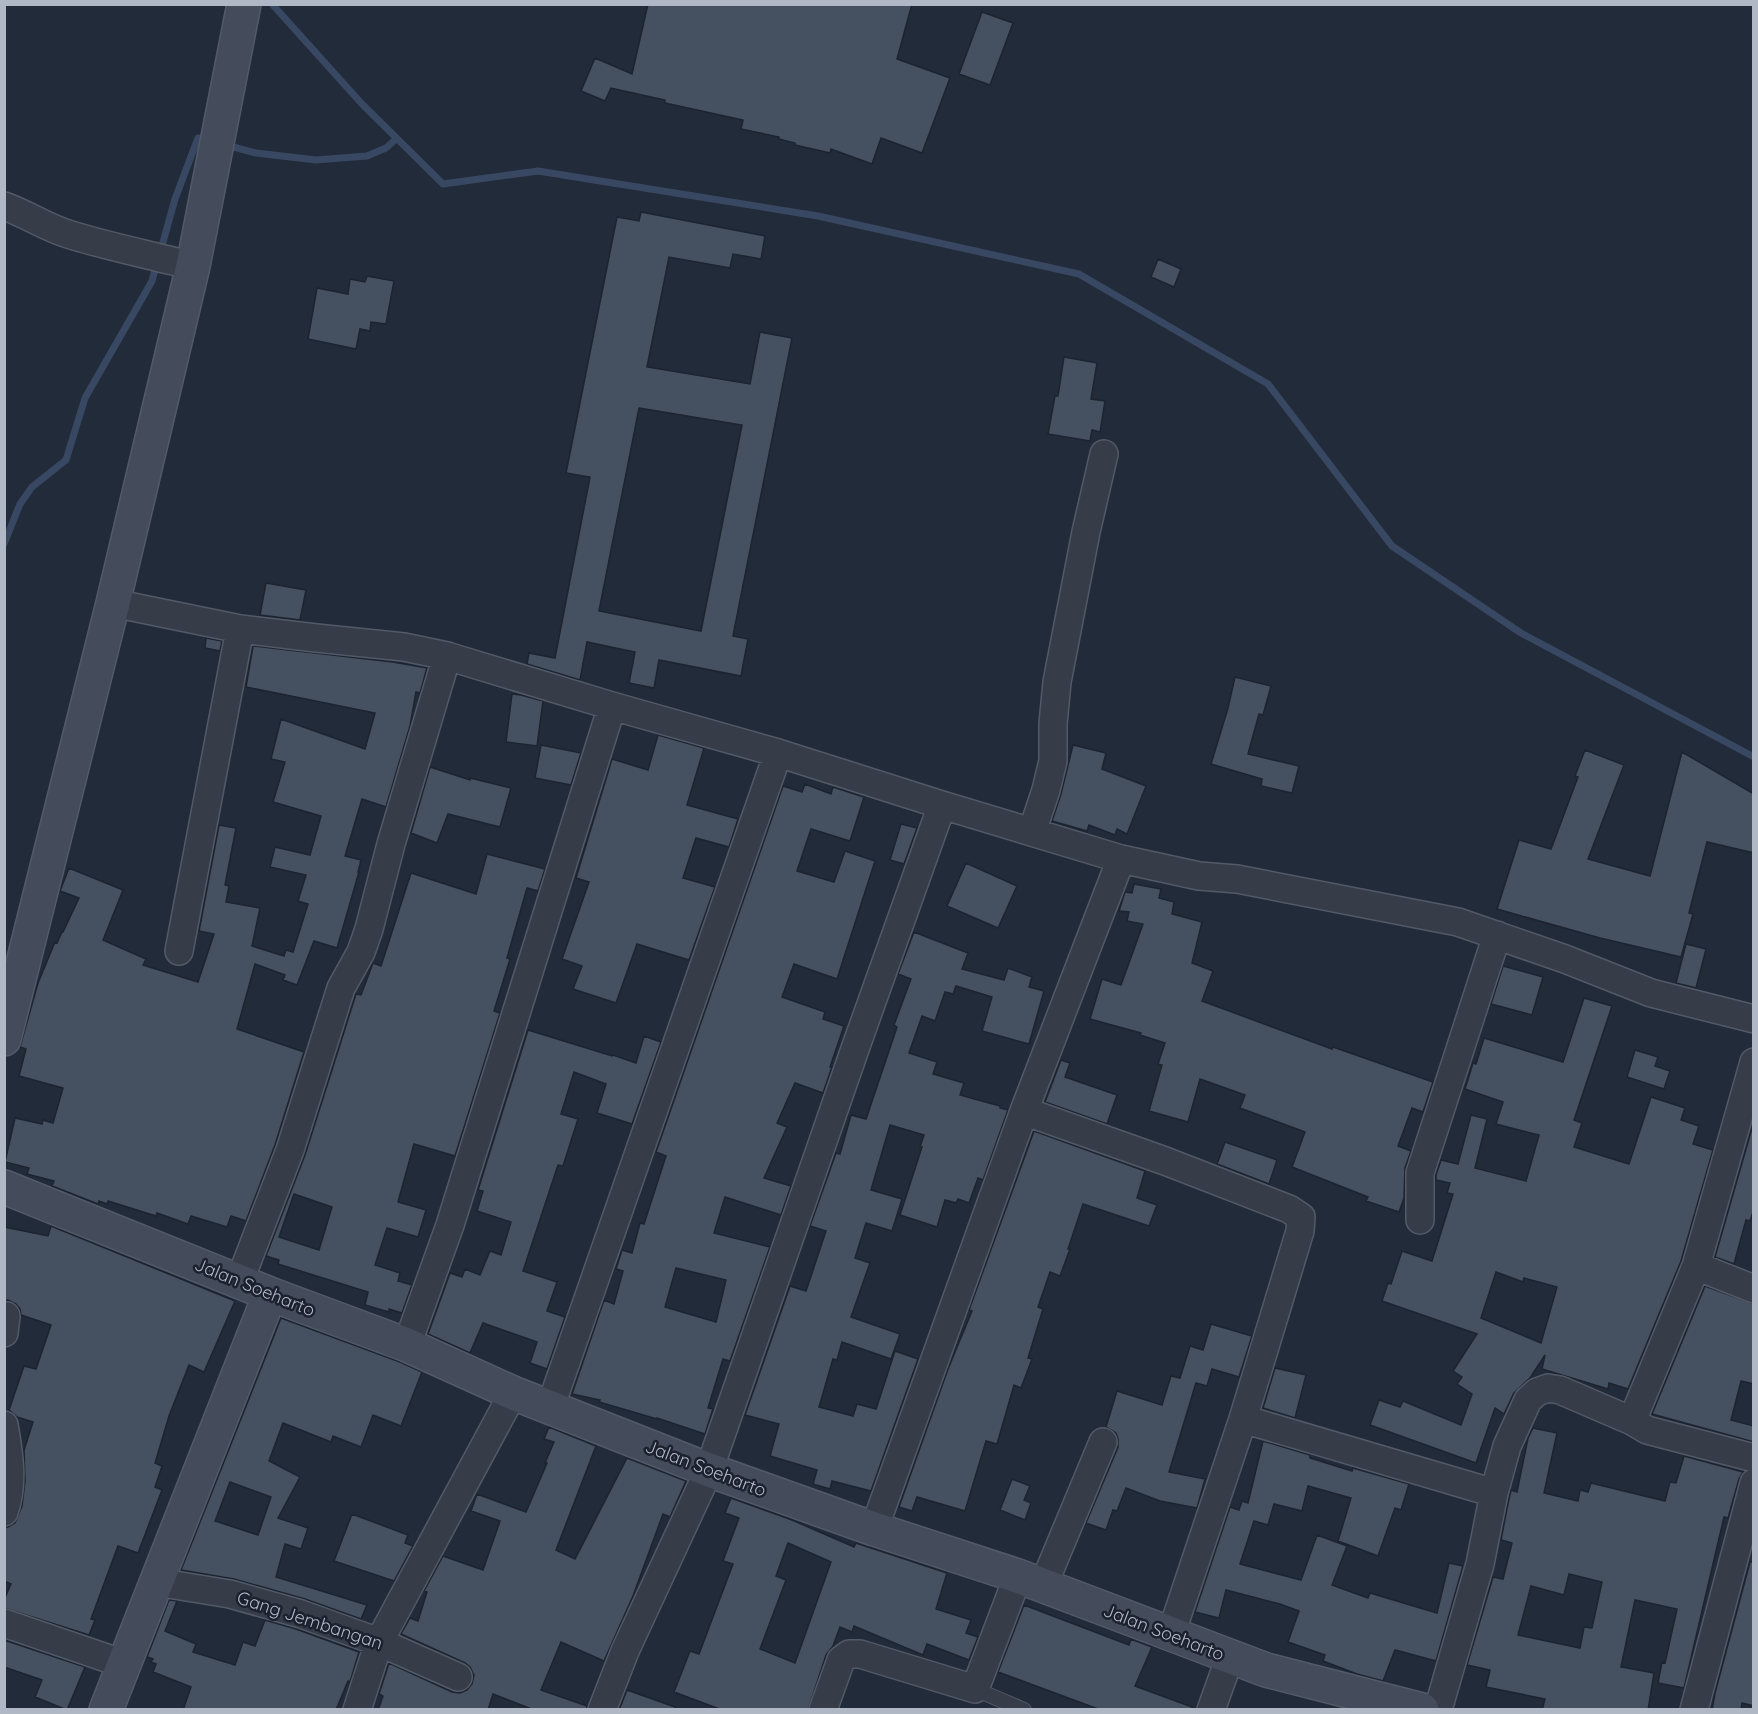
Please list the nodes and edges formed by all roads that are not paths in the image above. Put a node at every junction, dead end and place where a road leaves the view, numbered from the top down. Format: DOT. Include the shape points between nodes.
graph roads {
  1 [pos="244,4"];
  2 [pos="4,206"];
  3 [pos="193,266"];
  4 [pos="1104,454"];
  5 [pos="113,603"];
  6 [pos="240,628"];
  7 [pos="447,656"];
  8 [pos="612,706"];
  9 [pos="778,753"];
  10 [pos="942,805"];
  11 [pos="1032,832"];
  12 [pos="1121,859"];
  13 [pos="1497,935"];
  14 [pos="179,951"];
  15 [pos="1754,1019"];
  16 [pos="4,1039"];
  17 [pos="1754,1062"];
  18 [pos="1024,1111"];
  19 [pos="4,1187"];
  20 [pos="1420,1220"];
  21 [pos="1696,1266"];
  22 [pos="240,1280"];
  23 [pos="1754,1289"];
  24 [pos="270,1293"];
  25 [pos="407,1345"];
  26 [pos="513,1393"];
  27 [pos="550,1408"];
  28 [pos="1244,1419"];
  29 [pos="1632,1421"];
  30 [pos="4,1425"];
  31 [pos="1103,1442"];
  32 [pos="1754,1458"];
  33 [pos="709,1470"];
  34 [pos="1754,1483"];
  35 [pos="1494,1493"];
  36 [pos="4,1512"];
  37 [pos="874,1529"];
  38 [pos="1031,1581"];
  39 [pos="156,1582"];
  40 [pos="4,1623"];
  41 [pos="1171,1634"];
  42 [pos="379,1642"];
  43 [pos="1230,1657"];
  44 [pos="124,1664"];
  45 [pos="458,1677"];
  46 [pos="975,1689"];
  47 [pos="106,1710"];
  48 [pos="357,1710"];
  49 [pos="602,1710"];
  50 [pos="823,1710"];
  51 [pos="1024,1710"];
  52 [pos="1211,1710"];
  53 [pos="1422,1710"];
  54 [pos="1438,1710"];
  55 [pos="1694,1710"];
  1 -- 3 [label="main road"];
  2 -- 3 [label="street" via="68,234"];
  3 -- 5 [label="main road"];
  4 -- 11 [label="street" via="1057,682 1053,761"];
  5 -- 6 [label="street"];
  5 -- 16 [label="main road"];
  6 -- 7 [label="street" via="404,647"];
  6 -- 14 [label="street"];
  7 -- 8 [label="street"];
  7 -- 22 [label="street" via="369,928 341,988 290,1150"];
  8 -- 9 [label="street"];
  8 -- 25 [label="street" via="450,1225"];
  9 -- 10 [label="street"];
  9 -- 27 [label="street"];
  10 -- 11 [label="street"];
  10 -- 33 [label="street"];
  11 -- 12 [label="street"];
  12 -- 13 [label="street" via="1447,920"];
  12 -- 18 [label="street"];
  13 -- 15 [label="street" via="1651,993"];
  13 -- 20 [label="street" via="1420,1173"];
  17 -- 21 [label="street"];
  18 -- 28 [label="street" via="1165,1161 1301,1217"];
  18 -- 37 [label="street"];
  19 -- 22 [label="main road, Jalan Soeharto"];
  21 -- 23 [label="street"];
  21 -- 29 [label="street"];
  22 -- 24 [label="main road, Jalan Soeharto"];
  24 -- 25 [label="main road, Jalan Soeharto"];
  24 -- 39 [label="main road"];
  25 -- 26 [label="main road, Jalan Soeharto"];
  26 -- 27 [label="main road, Jalan Soeharto"];
  26 -- 42 [label="street"];
  27 -- 33 [label="main road, Jalan Soeharto"];
  28 -- 35 [label="street"];
  28 -- 41 [label="street"];
  29 -- 32 [label="street" via="1647,1430"];
  29 -- 35 [label="street" via="1560,1390 1548,1388 1537,1392 1528,1400 1507,1446"];
  30 -- 36 [label="street" via="10,1484"];
  31 -- 38 [label="street"];
  33 -- 37 [label="main road, Jalan Soeharto"];
  33 -- 49 [label="street" via="625,1651"];
  34 -- 55 [label="street"];
  35 -- 54 [label="street" via="1480,1564"];
  37 -- 38 [label="main road, Jalan Soeharto"];
  38 -- 41 [label="main road, Jalan Soeharto"];
  38 -- 46 [label="street"];
  39 -- 42 [label="street, Gang Jembangan" via="230,1594"];
  39 -- 44 [label="main road"];
  40 -- 44 [label="street"];
  41 -- 43 [label="main road, Jalan Soeharto"];
  42 -- 45 [label="street, Gang Jembangan"];
  42 -- 48 [label="street"];
  43 -- 52 [label="street"];
  43 -- 53 [label="main road, Jalan Soeharto"];
  44 -- 47 [label="main road"];
  46 -- 50 [label="street" via="849,1654 841,1660"];
  46 -- 51 [label="lane"];
}
